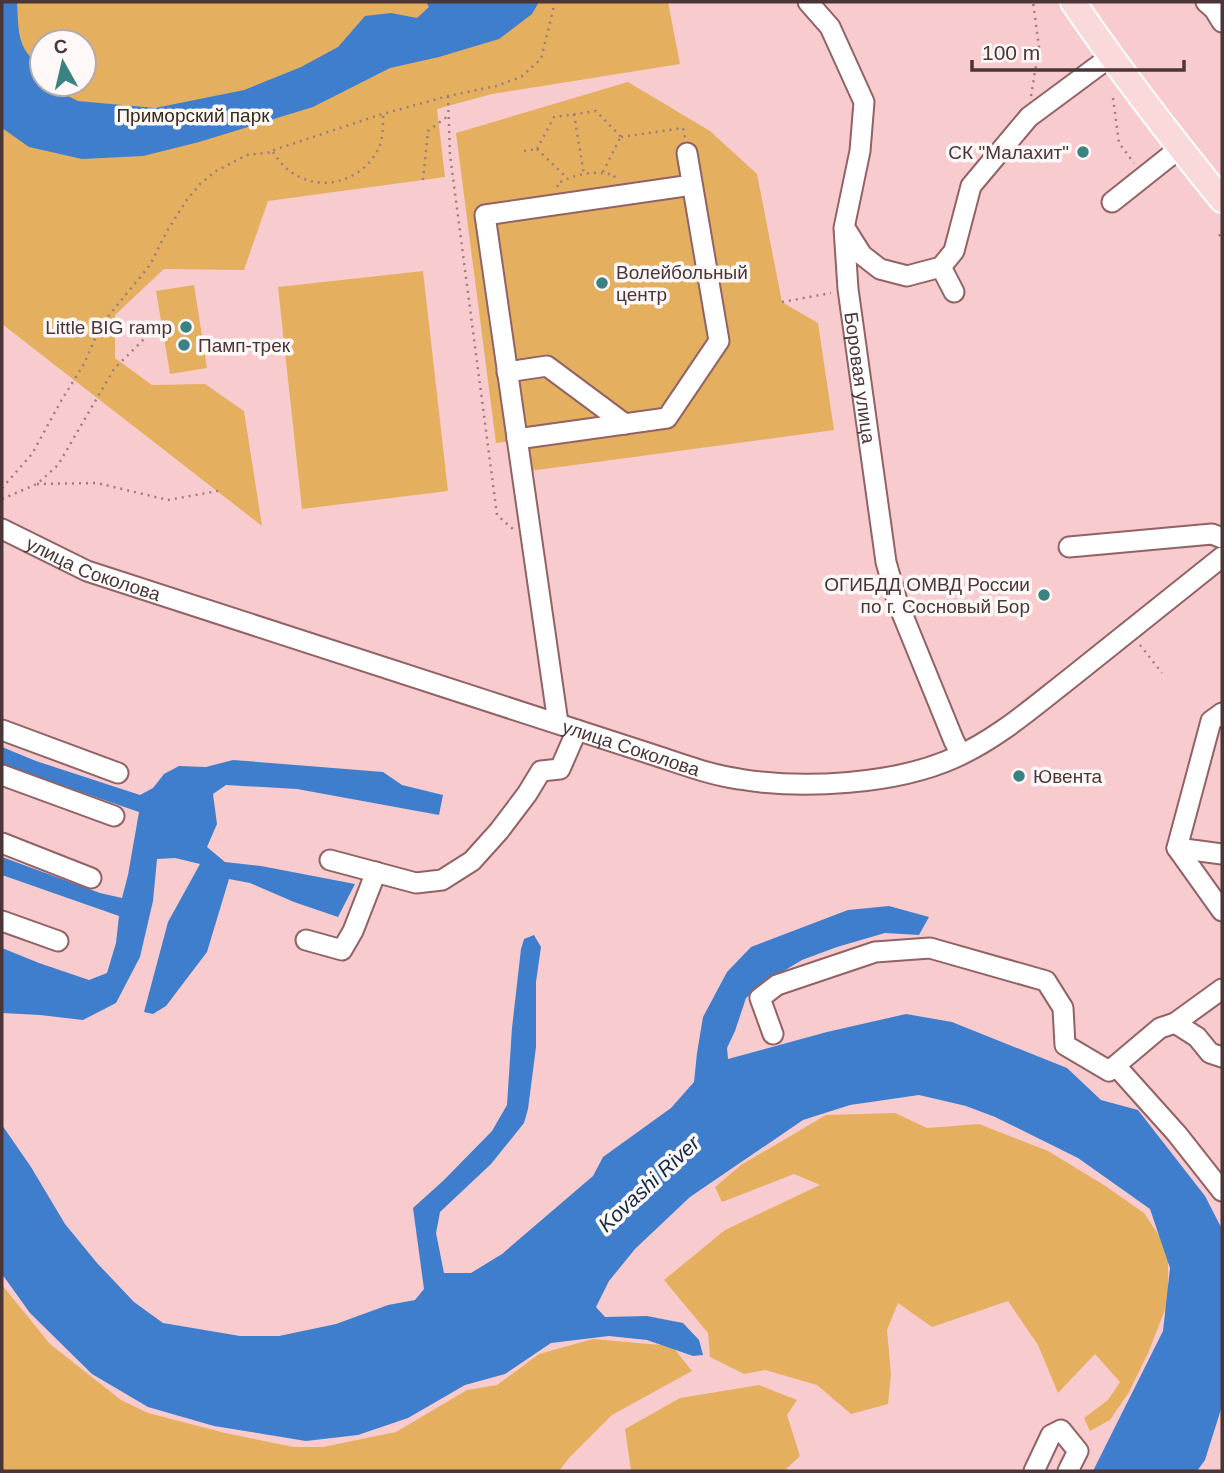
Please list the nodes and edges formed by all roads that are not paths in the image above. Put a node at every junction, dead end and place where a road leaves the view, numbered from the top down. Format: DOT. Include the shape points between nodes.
graph roads {
  1 [pos="808,2"];
  2 [pos="1073,2"];
  3 [pos="1206,2"];
  4 [pos="1222,22"];
  5 [pos="1110,57"];
  6 [pos="1180,148"];
  7 [pos="687,153"];
  8 [pos="692,185"];
  9 [pos="1222,200"];
  10 [pos="1112,202"];
  11 [pos="844,228"];
  12 [pos="941,267"];
  13 [pos="954,292"];
  14 [pos="507,372"];
  15 [pos="625,424"];
  16 [pos="517,439"];
  17 [pos="2,529"];
  18 [pos="1222,538"];
  19 [pos="1069,547"];
  20 [pos="1222,556"];
  21 [pos="1222,713"];
  22 [pos="558,723"];
  23 [pos="2,730"];
  24 [pos="577,730"];
  25 [pos="961,754"];
  26 [pos="118,773"];
  27 [pos="2,775"];
  28 [pos="114,816"];
  29 [pos="2,843"];
  30 [pos="1177,848"];
  31 [pos="1222,854"];
  32 [pos="330,860"];
  33 [pos="376,872"];
  34 [pos="91,878"];
  35 [pos="1222,911"];
  36 [pos="2,921"];
  37 [pos="306,940"];
  38 [pos="58,941"];
  39 [pos="1222,989"];
  40 [pos="1175,1023"];
  41 [pos="774,1034"];
  42 [pos="1222,1057"];
  43 [pos="1116,1066"];
  44 [pos="1222,1191"];
  45 [pos="1034,1471"];
  46 [pos="1068,1471"];
  1 -- 11 [label="street, Боровая улица" via="830,27 864,102 860,151"];
  2 -- 5 [label="main road"];
  3 -- 4 [label="street"];
  5 -- 6 [label="main road"];
  5 -- 12 [label="street" via="1029,117 971,186 954,251"];
  6 -- 9 [label="main road"];
  6 -- 10 [label="street"];
  7 -- 8 [label="street"];
  8 -- 14 [label="street" via="485,215"];
  8 -- 15 [label="street" via="719,341 667,418"];
  11 -- 12 [label="street" via="862,255 880,270 907,276"];
  11 -- 25 [label="street, Боровая улица" via="848,289 886,562 897,601"];
  12 -- 13 [label="street"];
  14 -- 15 [label="street" via="547,366"];
  14 -- 16 [label="street"];
  15 -- 16 [label="street"];
  16 -- 22 [label="street"];
  17 -- 22 [label="street, улица Соколова" via="87,571"];
  18 -- 19 [label="street" via="1212,534"];
  20 -- 25 [label="street, улица Соколова" via="1003,731"];
  21 -- 30 [label="street" via="1211,721"];
  22 -- 24 [label="street, улица Соколова"];
  23 -- 26 [label="street"];
  24 -- 25 [label="street, улица Соколова" via="708,772 798,785 849,783 914,772"];
  24 -- 33 [label="street" via="560,769 541,771 472,862 442,880 416,883"];
  27 -- 28 [label="street"];
  29 -- 34 [label="street"];
  30 -- 31 [label="street"];
  30 -- 35 [label="street"];
  32 -- 33 [label="street"];
  33 -- 37 [label="street" via="342,950"];
  36 -- 38 [label="street"];
  39 -- 40 [label="street"];
  40 -- 42 [label="street" via="1197,1037 1209,1053"];
  40 -- 43 [label="street" via="1160,1028"];
  41 -- 43 [label="street" via="760,998 777,985 875,952 930,948 1046,981 1063,1008 1065,1045 1110,1071"];
  43 -- 44 [label="street"];
  45 -- 46 [label="street" via="1051,1435 1061,1430 1078,1451"];
}
